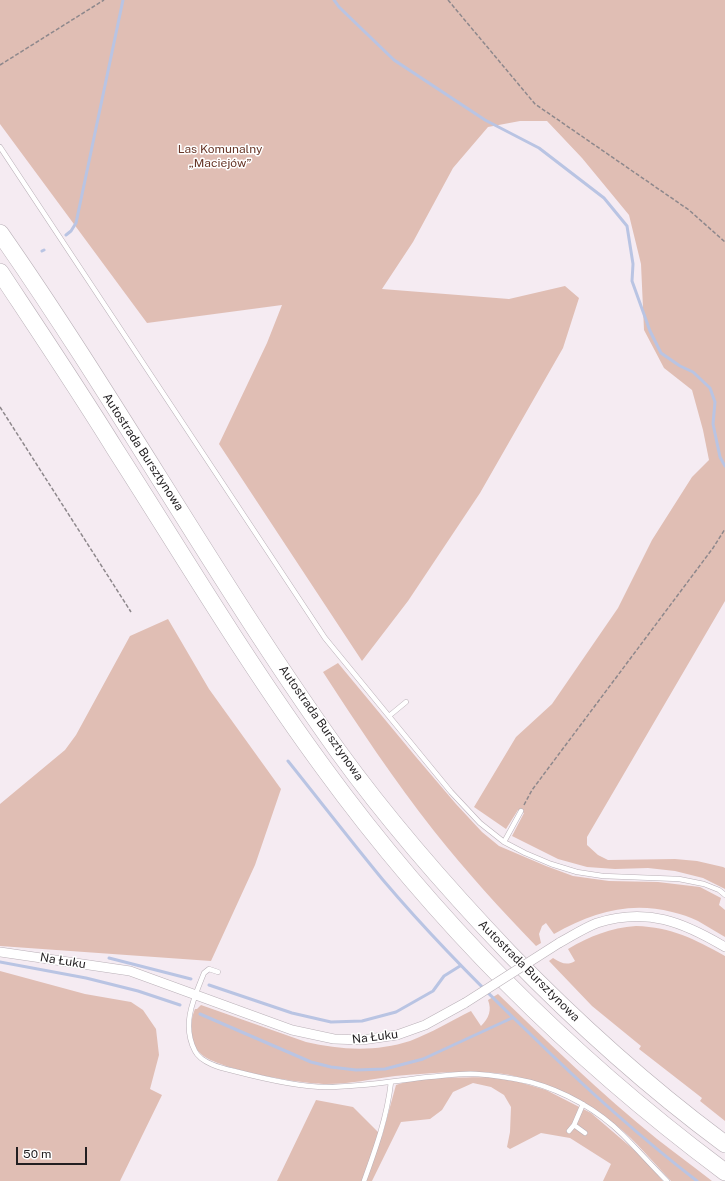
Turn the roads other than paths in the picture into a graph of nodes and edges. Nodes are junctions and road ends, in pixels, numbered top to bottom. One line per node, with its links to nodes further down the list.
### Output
1 (0, 147): 5 (lane)
2 (0, 233): 18 (highway, Autostrada Bursztynowa)
3 (0, 272): 19 (highway, Autostrada Bursztynowa)
4 (406, 702): 5 (lane)
5 (389, 716): 7 (lane)
6 (521, 811): 7 (lane)
7 (504, 842): 8 (lane)
8 (725, 895)
9 (725, 947): 12 (street, Na Łuku, bridge)
10 (0, 952): 12 (street, Na Łuku)
11 (218, 972): 12 (lane)
12 (196, 994): 13 (lane)
13 (391, 1082): 14 (lane); 20 (lane)
14 (583, 1104): 15 (lane); 21 (lane)
15 (574, 1125): 16 (lane); 17 (lane)
16 (569, 1131)
17 (585, 1133)
18 (725, 1144)
19 (725, 1172)
20 (364, 1181)
21 (667, 1181)

